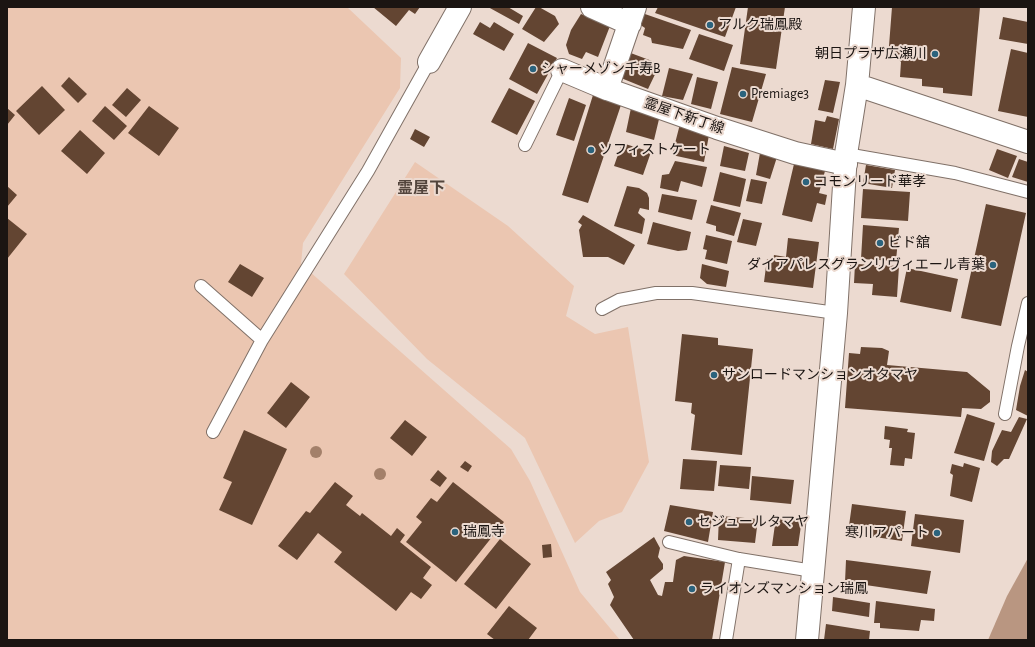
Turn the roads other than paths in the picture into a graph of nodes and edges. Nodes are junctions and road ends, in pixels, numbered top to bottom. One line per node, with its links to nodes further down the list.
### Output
1 (460, 7): 5 (street)
2 (592, 7): 4 (street)
3 (864, 7): 7 (street)
4 (632, 16): 8 (street)
5 (429, 62): 17 (lane)
6 (562, 70): 8 (street, 霊屋下新丁線); 10 (lane)
7 (857, 85): 9 (street); 11 (street)
8 (607, 89): 11 (street, 霊屋下新丁線)
9 (1028, 142)
10 (525, 145)
11 (846, 159): 12 (lane); 16 (street)
12 (1028, 192)
13 (201, 286): 17 (lane)
14 (1028, 303): 18 (lane)
15 (602, 309): 16 (lane)
16 (836, 313): 22 (street)
17 (262, 340): 19 (lane)
18 (1005, 414)
19 (213, 432)
20 (669, 542): 21 (lane)
21 (739, 559): 22 (lane); 23 (lane)
22 (813, 571): 24 (street)
23 (726, 640)
24 (807, 640)

